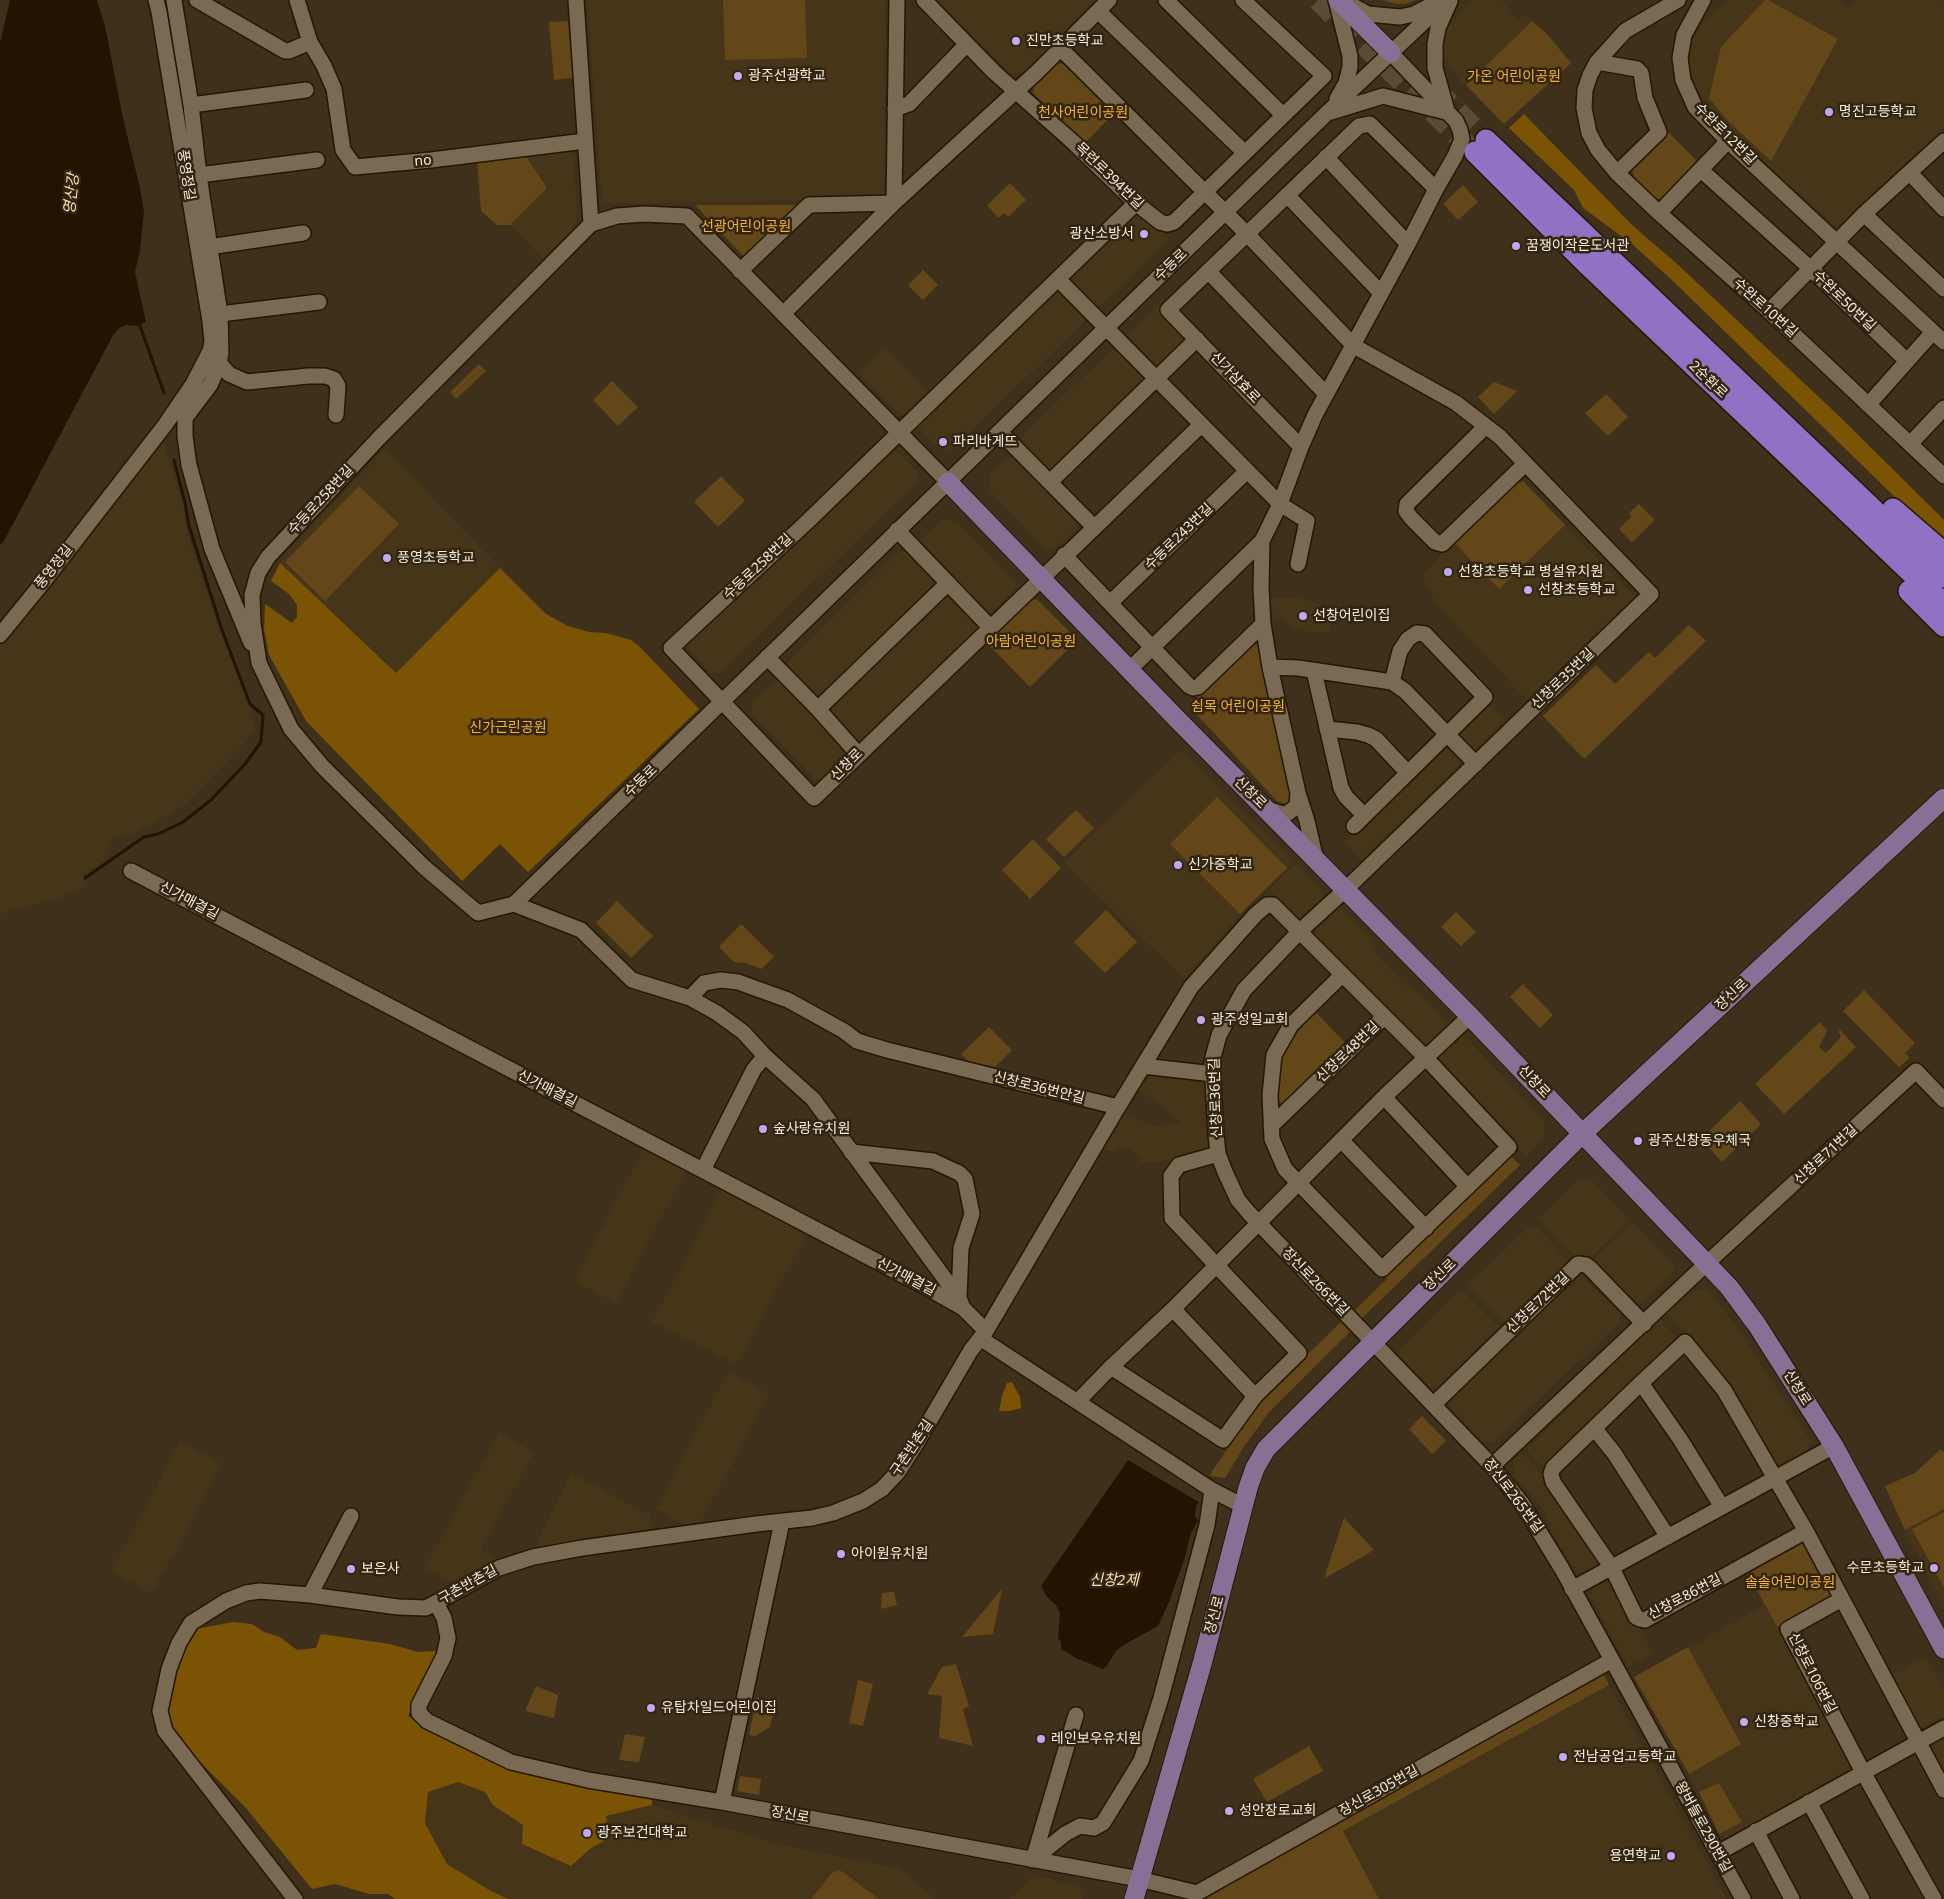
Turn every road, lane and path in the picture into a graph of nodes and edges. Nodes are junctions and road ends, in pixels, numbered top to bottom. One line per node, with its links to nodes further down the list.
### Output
1 (156, 0): 70 (street, 풍영정길)
2 (174, 0): 24 (street, 풍영정길)
3 (197, 0): 17 (street)
4 (297, 0): 17 (street)
5 (576, 0): 29 (street)
6 (897, 0): 25 (street)
7 (924, 0): 18 (street, 목련로394번길)
8 (1166, 0): 28 (street)
9 (1243, 0): 28 (street, 목련로394번길)
10 (1339, 0): 11 (street); 20 (main road); 27 (street)
11 (1440, 0)
12 (1447, 0): 20 (street, 수등로)
13 (1451, 0): 26 (street)
14 (1678, 0): 21 (street, 수완로10번길)
15 (1703, 0): 30 (street, 수완로12번길)
16 (1104, 5): 19 (street); 32 (street)
17 (310, 42): 29 (street, no)
18 (967, 44): 23 (street, 목련로394번길); 25 (street)
19 (1060, 48): 23 (street); 40 (street)
20 (1391, 53): 26 (street); 27 (street, 수등로)
21 (1597, 62): 36 (street, 수완로10번길); 36 (street)
22 (306, 90): 24 (street)
23 (1016, 90): 42 (street); 43 (street, 목련로394번길)
24 (191, 105): 38 (street, 풍영정길)
25 (895, 109): 42 (street)
26 (1448, 112): 27 (street); 39 (street)
27 (1326, 114): 45 (street, 수등로)
28 (1283, 115): 32 (street, 목련로394번길)
29 (585, 141): 48 (street)
30 (1728, 141): 35 (street); 51 (street, 수완로12번길)
31 (1944, 142): 37 (street, 수완로50번길)
32 (1244, 152): 40 (street, 목련로394번길)
33 (1326, 157): 39 (street); 41 (street); 52 (street)
34 (317, 160): 38 (street, 풍영정길)
35 (1701, 170): 46 (street); 56 (street)
36 (1617, 173): 46 (street, 수완로10번길)
37 (1910, 173): 44 (street); 47 (street, 수완로50번길)
38 (199, 175): 53 (street, 풍영정길)
39 (1436, 189): 52 (street)
40 (1204, 191): 43 (street, 목련로394번길); 45 (street)
41 (1287, 195): 50 (street); 61 (street)
42 (894, 203): 57 (street); 65 (street)
43 (1136, 203): 59 (street, 수등로258번길)
44 (1944, 209)
45 (1225, 212): 50 (street); 66 (street, 수등로)
46 (1659, 213): 63 (street, 수완로10번길)
47 (1864, 214): 51 (street, 수완로50번길); 60 (street)
48 (591, 224): 57 (street, 수등로258번길); 98 (street, 수등로258번길)
49 (303, 233): 53 (street)
50 (1247, 234): 58 (street); 69 (street)
51 (1837, 241): 56 (street, 수완로50번길); 67 (street)
52 (1408, 244): 61 (street)
53 (209, 247): 64 (street, 풍영정길)
54 (1617, 264): 55 (highway, 2순환로); 93 (highway); 96 (highway, 2순환로)
55 (1588, 265): 102 (highway, 2순환로); 104 (highway)
56 (1810, 268): 63 (street); 71 (street, 수완로50번길)
57 (740, 270): 65 (street, 수등로258번길)
58 (1208, 271): 68 (street, 신가삼효로); 74 (street)
59 (1058, 279): 66 (street); 81 (street, 수등로258번길)
60 (1944, 288)
61 (1380, 293): 69 (street)
62 (319, 302): 64 (street)
63 (1769, 311): 75 (street, 수완로10번길)
64 (220, 314): 72 (street, 풍영정길)
65 (783, 314): 81 (street, 수등로258번길)
66 (1107, 328): 73 (street); 80 (street, 수등로)
67 (1938, 337): 71 (street)
68 (1197, 339): 73 (street); 83 (street, 신가삼효로)
69 (1354, 346): 74 (street); 79 (street, 신창로35번길)
70 (210, 351): 72 (street); 106 (street, 풍영정길)
71 (1906, 360): 75 (street)
72 (219, 364): 77 (street); 100 (street, 풍영정길)
73 (1156, 379): 78 (street); 88 (street)
74 (1326, 394): 83 (street)
75 (1868, 404): 82 (street, 수완로10번길)
76 (1944, 408): 82 (street)
77 (336, 415)
78 (1201, 425): 85 (street); 90 (street)
79 (1486, 426): 84 (street, 신창로35번길); 84 (street)
80 (1000, 432): 87 (street, 수등로); 88 (street)
81 (899, 433): 87 (street, 수등로258번길); 114 (street, 수등로258번길)
82 (1910, 444): 86 (street, 수완로10번길)
83 (1301, 447): 89 (street)
84 (1525, 464): 119 (street, 신창로35번길)
85 (1247, 471): 89 (street); 101 (street, 수등로243번길)
86 (1944, 476)
87 (948, 482): 91 (street, 수등로); 97 (main road, 신창로)
88 (1050, 482): 90 (street)
89 (1280, 504): 92 (street); 95 (street)
90 (1094, 527): 94 (street)
91 (897, 530): 99 (street); 108 (street, 수등로)
92 (1262, 541): 103 (street); 107 (street)
93 (1944, 553)
94 (1064, 555): 97 (street); 101 (street)
95 (1298, 564)
96 (1944, 577)
97 (1040, 578): 105 (street, 신창로); 111 (main road, 신창로)
98 (256, 580): 100 (street); 109 (street, 수등로258번길)
99 (947, 584): 105 (street); 115 (street)
100 (228, 589): 109 (street, 풍영정길)
101 (1110, 603): 107 (street)
102 (1944, 604)
103 (1263, 624): 107 (street); 110 (street)
104 (1944, 626)
105 (990, 627): 118 (street, 신창로)
106 (0, 635)
107 (1152, 647): 111 (street)
108 (767, 657): 114 (street, 수등로); 115 (street)
109 (259, 663): 127 (street, 수등로258번길)
110 (1270, 667): 112 (street); 121 (street)
111 (1130, 669): 123 (main road, 신창로)
112 (1314, 671): 113 (street); 116 (street)
113 (1392, 682): 117 (street); 117 (street)
114 (722, 703): 118 (street, 신창로); 127 (street, 수등로)
115 (818, 709): 118 (street)
116 (1326, 729): 120 (street); 120 (street)
117 (1447, 734): 119 (street); 120 (street)
118 (858, 754)
119 (1476, 764): 126 (street, 신창로35번길)
120 (1407, 772)
121 (1298, 793): 123 (street); 124 (street)
122 (1944, 798): 141 (main road, 장신로)
123 (1265, 808): 124 (main road, 신창로)
124 (1316, 860): 126 (main road, 신창로)
125 (131, 871): 145 (street, 신가매결길)
126 (1345, 890): 128 (street, 신창로36번길); 131 (main road, 신창로)
127 (514, 904): 130 (street, 신가매결길)
128 (1300, 931): 129 (street); 135 (street); 136 (street, 신창로36번길)
129 (1342, 974): 132 (street); 140 (street, 신창로48번길)
130 (690, 998): 133 (street, 신가매결길); 139 (street, 신창로36번안길)
131 (1470, 1016): 134 (street); 141 (main road, 신창로)
132 (1384, 1017): 134 (street, 신창로48번길); 140 (street, 신창로48번길)
133 (765, 1056): 143 (street, 신가매결길); 145 (street)
134 (1425, 1057): 137 (street); 147 (street, 신창로48번길)
135 (1143, 1066): 136 (street); 139 (street)
136 (1213, 1074): 144 (street, 신창로36번길)
137 (1384, 1097): 142 (street); 147 (street)
138 (1944, 1100): 151 (street, 신창로71번길)
139 (1118, 1108): 155 (street)
140 (1271, 1126): 146 (street, 신창로48번길)
141 (1583, 1132): 151 (main road, 신창로); 156 (main road, 장신로)
142 (1341, 1140): 146 (street); 149 (street)
143 (851, 1152): 152 (street, 신가매결길); 152 (street)
144 (1218, 1154): 148 (street, 신창로36번길); 150 (street)
145 (703, 1170): 152 (street, 신가매결길)
146 (1298, 1182): 148 (street); 149 (street, 신창로48번길)
147 (1468, 1187): 149 (street, 신창로48번길)
148 (1258, 1224): 150 (street); 156 (street, 장신로266번길)
149 (1426, 1228)
150 (1217, 1264): 153 (street); 159 (street)
151 (1706, 1264): 154 (street); 163 (main road, 신창로)
152 (961, 1303): 155 (street, 신가매결길)
153 (1172, 1310): 157 (street); 159 (street)
154 (1644, 1324): 161 (street, 신창로72번길); 164 (street)
155 (983, 1334): 160 (street, 신가매결길); 170 (street, 구촌반촌길)
156 (1372, 1341): 161 (street, 장신로265번길); 167 (main road, 장신로)
157 (1112, 1367): 159 (street); 160 (street)
158 (1640, 1382): 162 (street, 신창로86번길); 165 (street, 신창로86번길); 168 (street)
159 (1255, 1396)
160 (1078, 1401): 166 (street, 신가매결길)
161 (1433, 1405): 164 (street, 장신로265번길)
162 (1594, 1428): 172 (street); 173 (street, 신창로86번길)
163 (1834, 1446): 165 (street); 178 (main road, 신창로)
164 (1492, 1466): 174 (street, 장신로265번길)
165 (1775, 1478): 168 (street); 171 (street, 신창로86번길)
166 (1212, 1490): 167 (street, 신가매결길); 190 (street)
167 (1243, 1506): 191 (main road, 장신로)
168 (1722, 1507): 172 (street)
169 (351, 1516): 175 (street)
170 (782, 1522): 177 (street, 구촌반촌길); 186 (street)
171 (1806, 1531): 173 (street, 신창로86번길); 176 (street)
172 (1668, 1537): 173 (street)
173 (1612, 1568): 174 (street)
174 (1572, 1589): 179 (street, 장신로265번길)
175 (310, 1595): 177 (street, 구촌반촌길); 193 (street, 구촌반촌길)
176 (1842, 1599): 183 (street); 184 (street, 신창로106번길)
177 (436, 1604): 186 (street, 장신로)
178 (1944, 1649)
179 (1612, 1660): 180 (street, 장신로265번길); 192 (street, 장신로305번길)
180 (1620, 1676): 189 (street, 왕버들로290번길)
181 (1076, 1715): 190 (street)
182 (1944, 1728): 183 (street)
183 (1918, 1742): 184 (street); 185 (street)
184 (1863, 1772): 187 (street); 198 (street, 신창로106번길)
185 (1944, 1790)
186 (722, 1802): 190 (street, 장신로)
187 (1809, 1802): 188 (street); 197 (street)
188 (1756, 1832): 189 (street); 196 (street)
189 (1718, 1852): 195 (street, 왕버들로290번길)
190 (1033, 1860): 191 (street, 장신로)
191 (1139, 1879): 192 (street, 장신로305번길); 194 (main road, 장신로)
192 (1198, 1896)
193 (295, 1899)
194 (1134, 1899)
195 (1743, 1899)
196 (1792, 1899)
197 (1862, 1899)
198 (1934, 1899)

